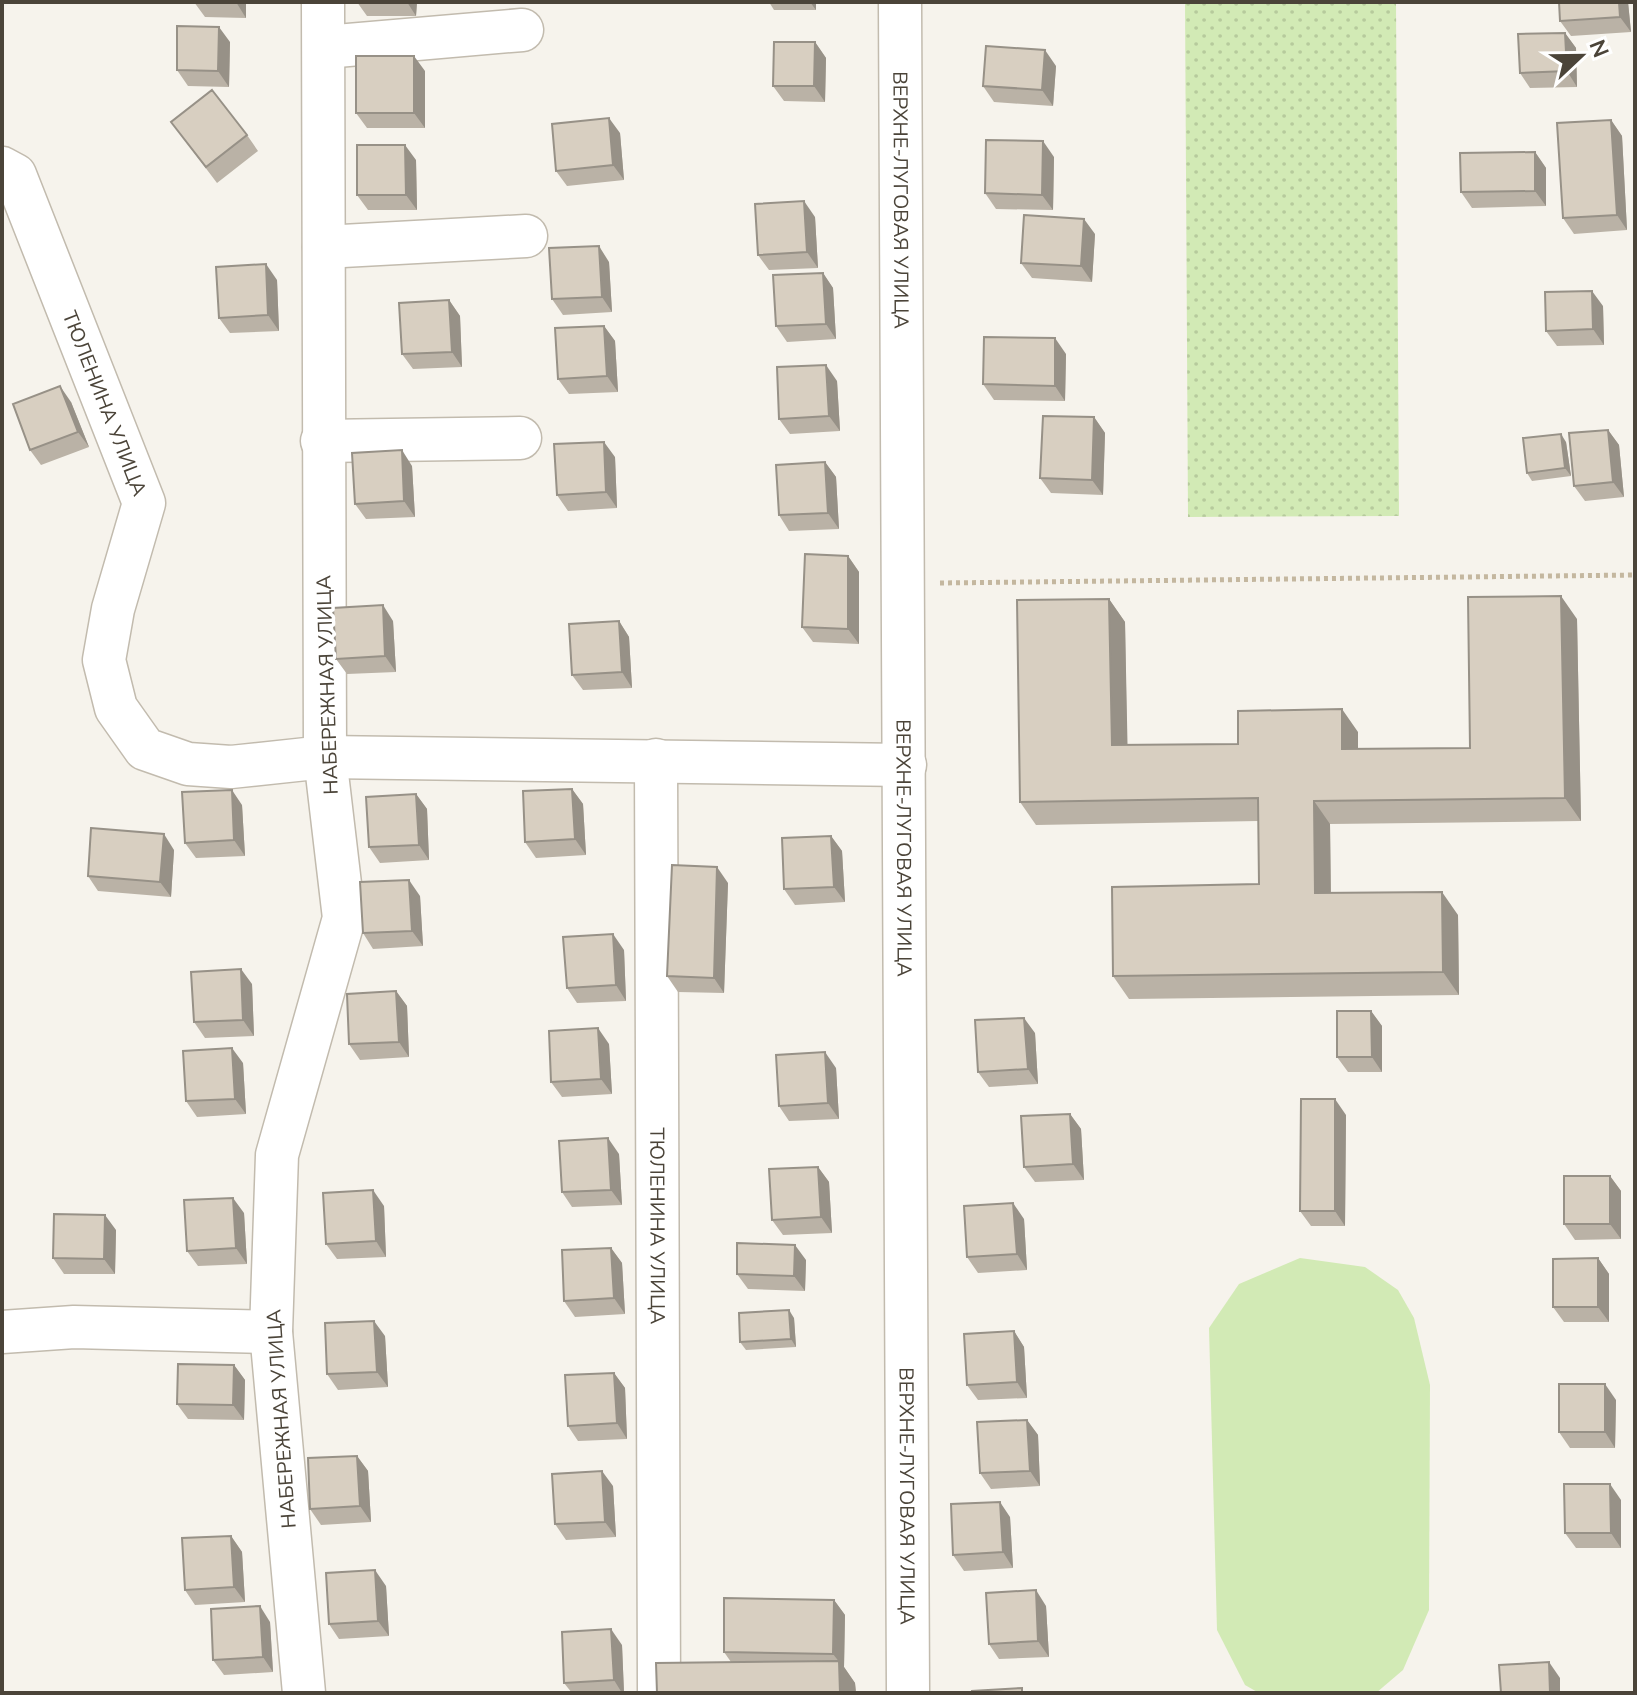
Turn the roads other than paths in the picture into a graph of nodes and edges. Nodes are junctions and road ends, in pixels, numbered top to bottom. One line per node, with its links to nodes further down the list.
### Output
1 (323, 2): 4 (street, НАБЕРЕЖНАЯ УЛИЦА)
2 (900, 2): 12 (street, ВЕРХНЕ-ЛУГОВАЯ УЛИЦА)
3 (522, 30): 4 (street)
4 (325, 47): 7 (street, НАБЕРЕЖНАЯ УЛИЦА)
5 (2, 168): 10 (street, ТЮЛЕНИНА УЛИЦА)
6 (526, 236): 7 (street)
7 (324, 247): 9 (street, НАБЕРЕЖНАЯ УЛИЦА)
8 (520, 438): 9 (street)
9 (322, 441): 10 (street, НАБЕРЕЖНАЯ УЛИЦА)
10 (325, 757): 11 (street, ТЮЛЕНИНА УЛИЦА); 14 (street, НАБЕРЕЖНАЯ УЛИЦА)
11 (656, 760): 12 (street, ТЮЛЕНИНА УЛИЦА); 16 (street, ТЮЛЕНИНА УЛИЦА)
12 (905, 765): 17 (street, ВЕРХНЕ-ЛУГОВАЯ УЛИЦА)
13 (2, 1332): 14 (street)
14 (271, 1332): 15 (street, НАБЕРЕЖНАЯ УЛИЦА)
15 (304, 1693)
16 (659, 1693)
17 (908, 1693)

